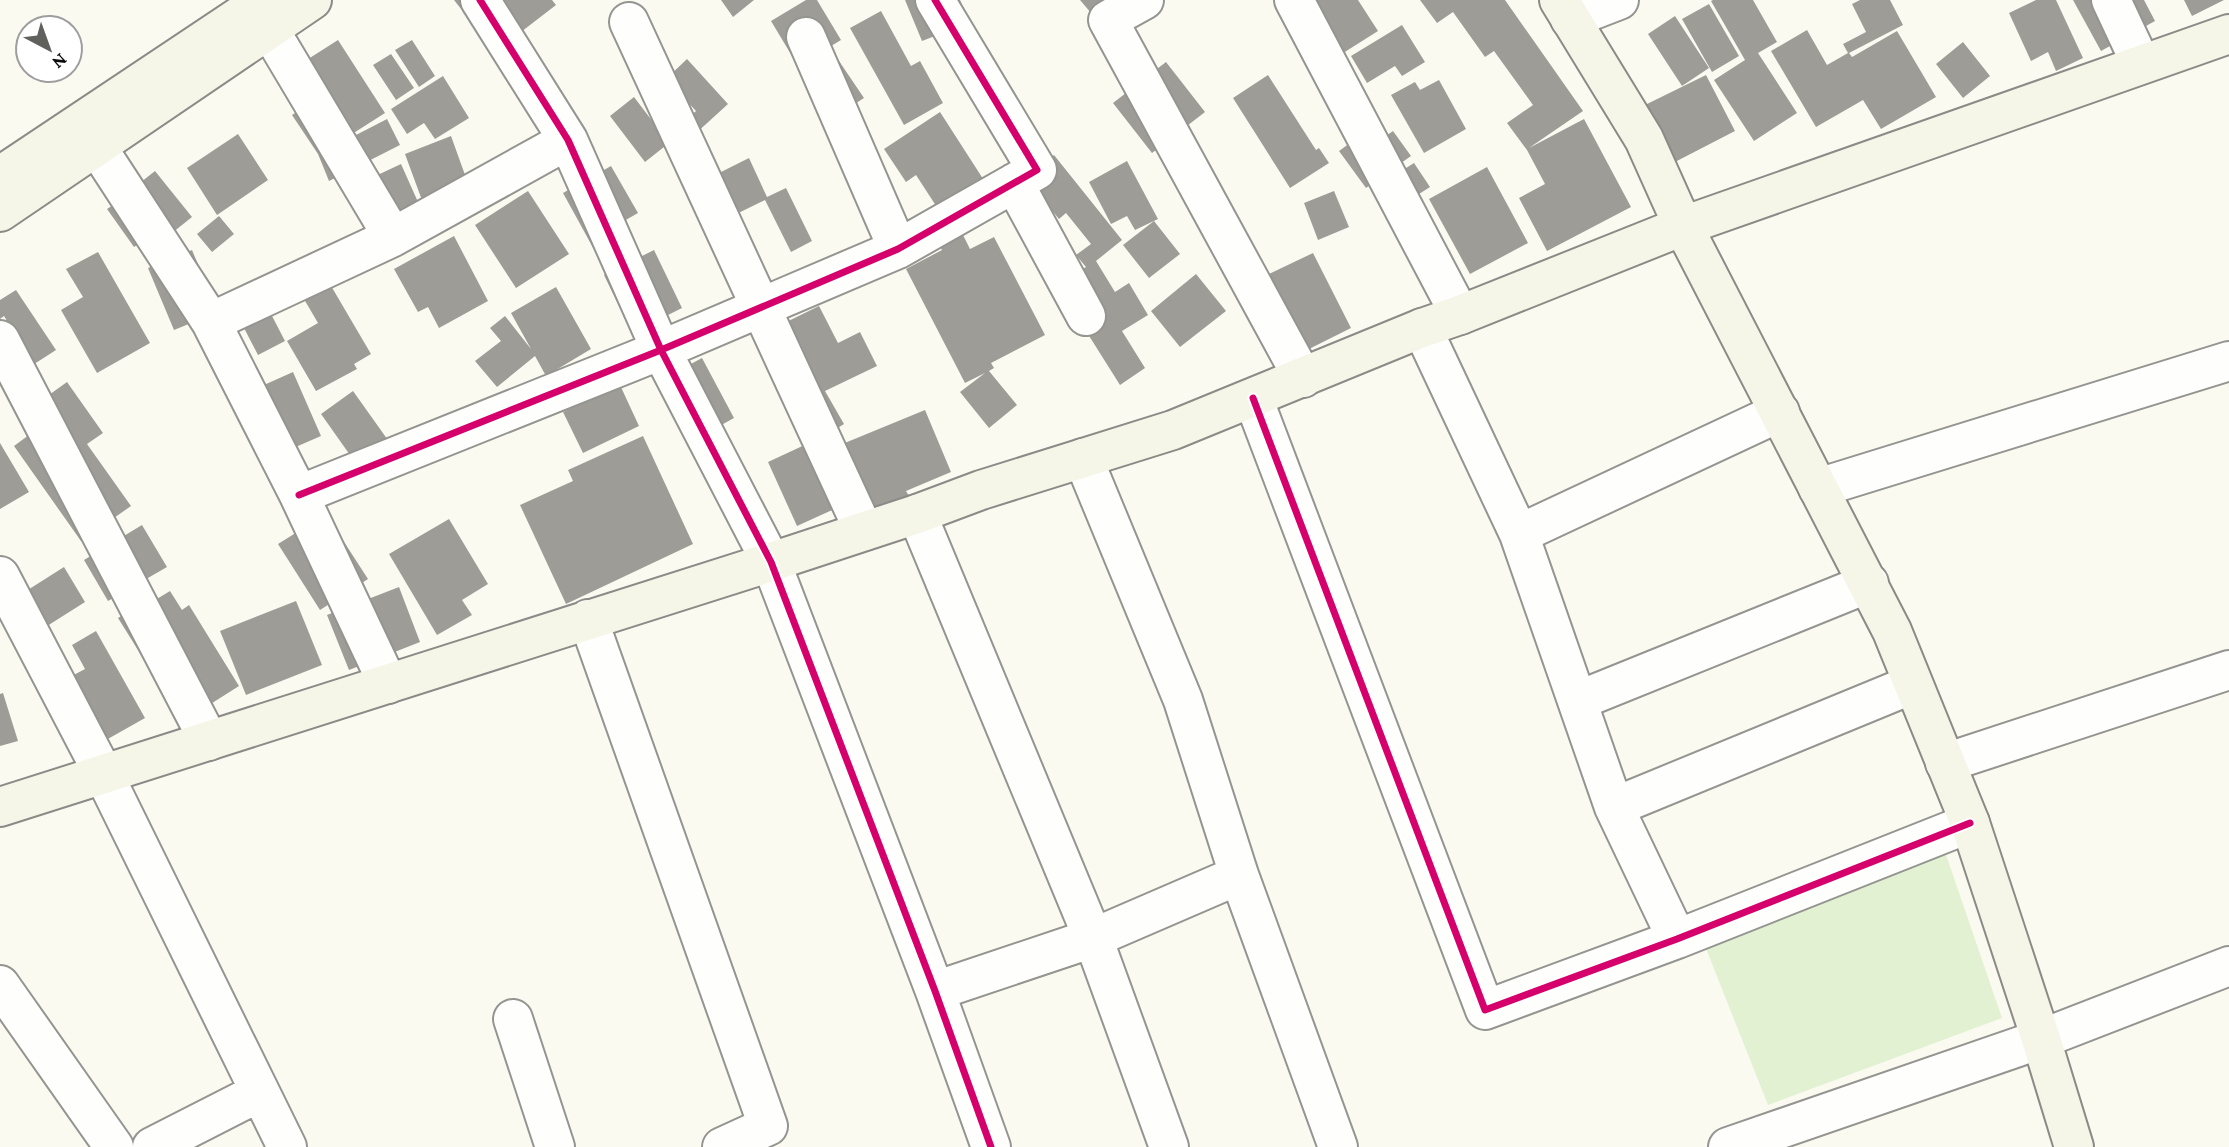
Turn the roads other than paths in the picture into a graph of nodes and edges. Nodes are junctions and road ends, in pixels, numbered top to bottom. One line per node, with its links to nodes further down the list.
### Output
1 (312, 0): 9 (main road)
2 (480, 0): 14 (street)
3 (935, 0): 17 (street)
4 (1144, 0): 30 (street)
5 (1294, 0): 24 (street)
6 (1619, 0): 8 (street)
7 (2111, 0): 13 (street)
8 (1565, 9): 19 (main road)
9 (267, 15): 15 (main road); 16 (main road); 20 (street)
10 (629, 22): 22 (street)
11 (2229, 33): 13 (main road)
12 (806, 37): 21 (street)
13 (2141, 65): 19 (main road)
14 (569, 140): 20 (street); 28 (street)
15 (97, 146): 18 (main road); 25 (street)
16 (0, 176)
17 (1014, 183): 21 (street); 23 (street)
18 (0, 212)
19 (1683, 226): 24 (main road); 32 (main road)
20 (393, 237): 25 (street)
21 (898, 249): 22 (street)
22 (761, 307): 28 (street); 37 (street)
23 (1086, 316)
24 (1460, 316): 26 (main road)
25 (211, 322): 35 (street)
26 (1422, 328): 30 (main road); 38 (street)
27 (0, 340): 47 (street)
28 (661, 350): 35 (street); 39 (street)
29 (2229, 361): 34 (street)
30 (1303, 378): 31 (main road)
31 (1253, 398): 33 (main road); 55 (street)
32 (1780, 412): 34 (main road); 38 (street)
33 (1083, 458): 36 (main road); 53 (street)
34 (1818, 488): 41 (main road)
35 (299, 495): 44 (street)
36 (916, 514): 37 (main road); 54 (street)
37 (864, 531): 39 (main road)
38 (1519, 534): 46 (street)
39 (771, 562): 42 (main road); 58 (street)
40 (0, 576): 49 (street)
41 (1869, 583): 45 (main road); 46 (street)
42 (588, 619): 44 (main road); 66 (street)
43 (2229, 670): 48 (street)
44 (388, 684): 47 (main road)
45 (1913, 684): 48 (main road); 51 (street)
46 (1577, 701): 51 (street)
47 (209, 741): 49 (main road)
48 (1945, 763): 52 (main road)
49 (104, 775): 50 (main road); 61 (street)
50 (0, 807)
51 (1614, 807): 55 (street)
52 (1970, 823): 55 (street); 60 (main road)
53 (1239, 874): 54 (street); 69 (street)
54 (1093, 938): 58 (street); 68 (street)
55 (1677, 939)
56 (2229, 966): 60 (street)
57 (0, 985): 62 (street)
58 (935, 991): 67 (street)
59 (513, 1019): 65 (street)
60 (2041, 1039): 70 (street); 71 (main road)
61 (260, 1092): 63 (street); 64 (street)
62 (114, 1147)
63 (152, 1147)
64 (288, 1147)
65 (555, 1147)
66 (722, 1147)
67 (991, 1147)
68 (1169, 1147)
69 (1338, 1147)
70 (1728, 1147)
71 (2074, 1147)

